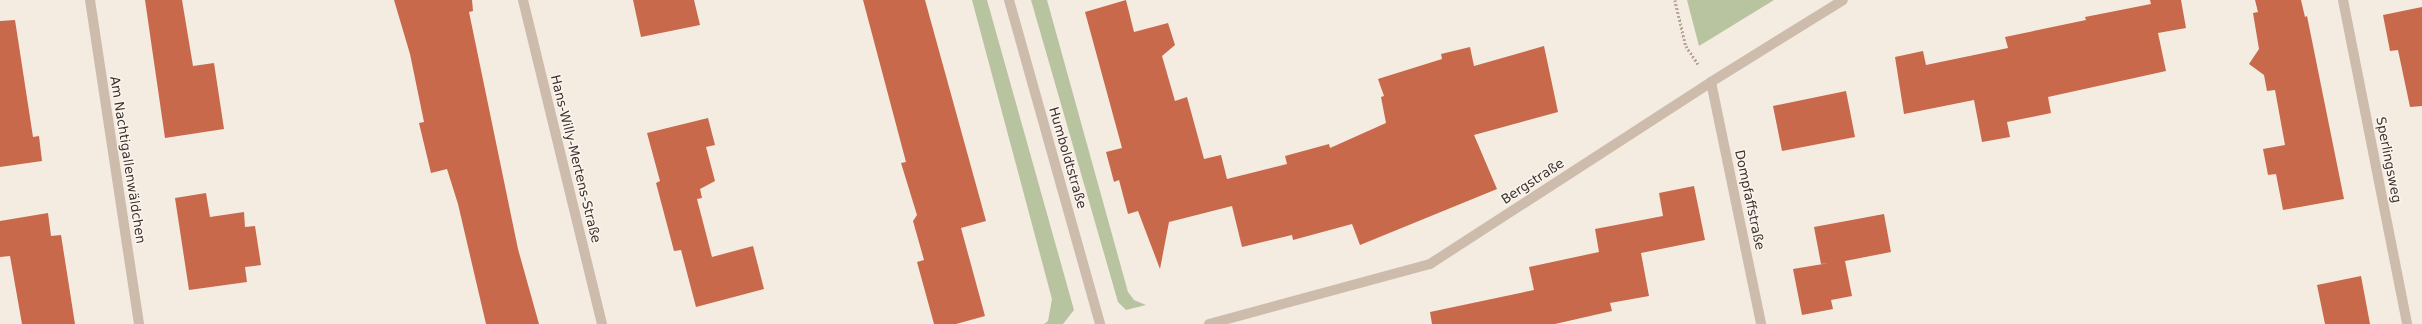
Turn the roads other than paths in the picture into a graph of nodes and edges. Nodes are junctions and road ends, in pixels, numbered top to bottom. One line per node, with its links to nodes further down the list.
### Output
1 (90, 0): 7 (street, Am Nachtigallenwäldchen)
2 (523, 0): 8 (street, Hans-Willy-Mertens-Straße)
3 (1009, 0): 9 (street, Humboldtstraße)
4 (1843, 0): 6 (street, Bergstraße)
5 (2343, 0): 12 (street, Sperlingsweg)
6 (1711, 82): 10 (street, Bergstraße); 11 (street, Dompfaffstraße)
7 (139, 324)
8 (602, 324)
9 (1100, 324)
10 (1209, 324)
11 (1761, 324)
12 (2407, 324)

